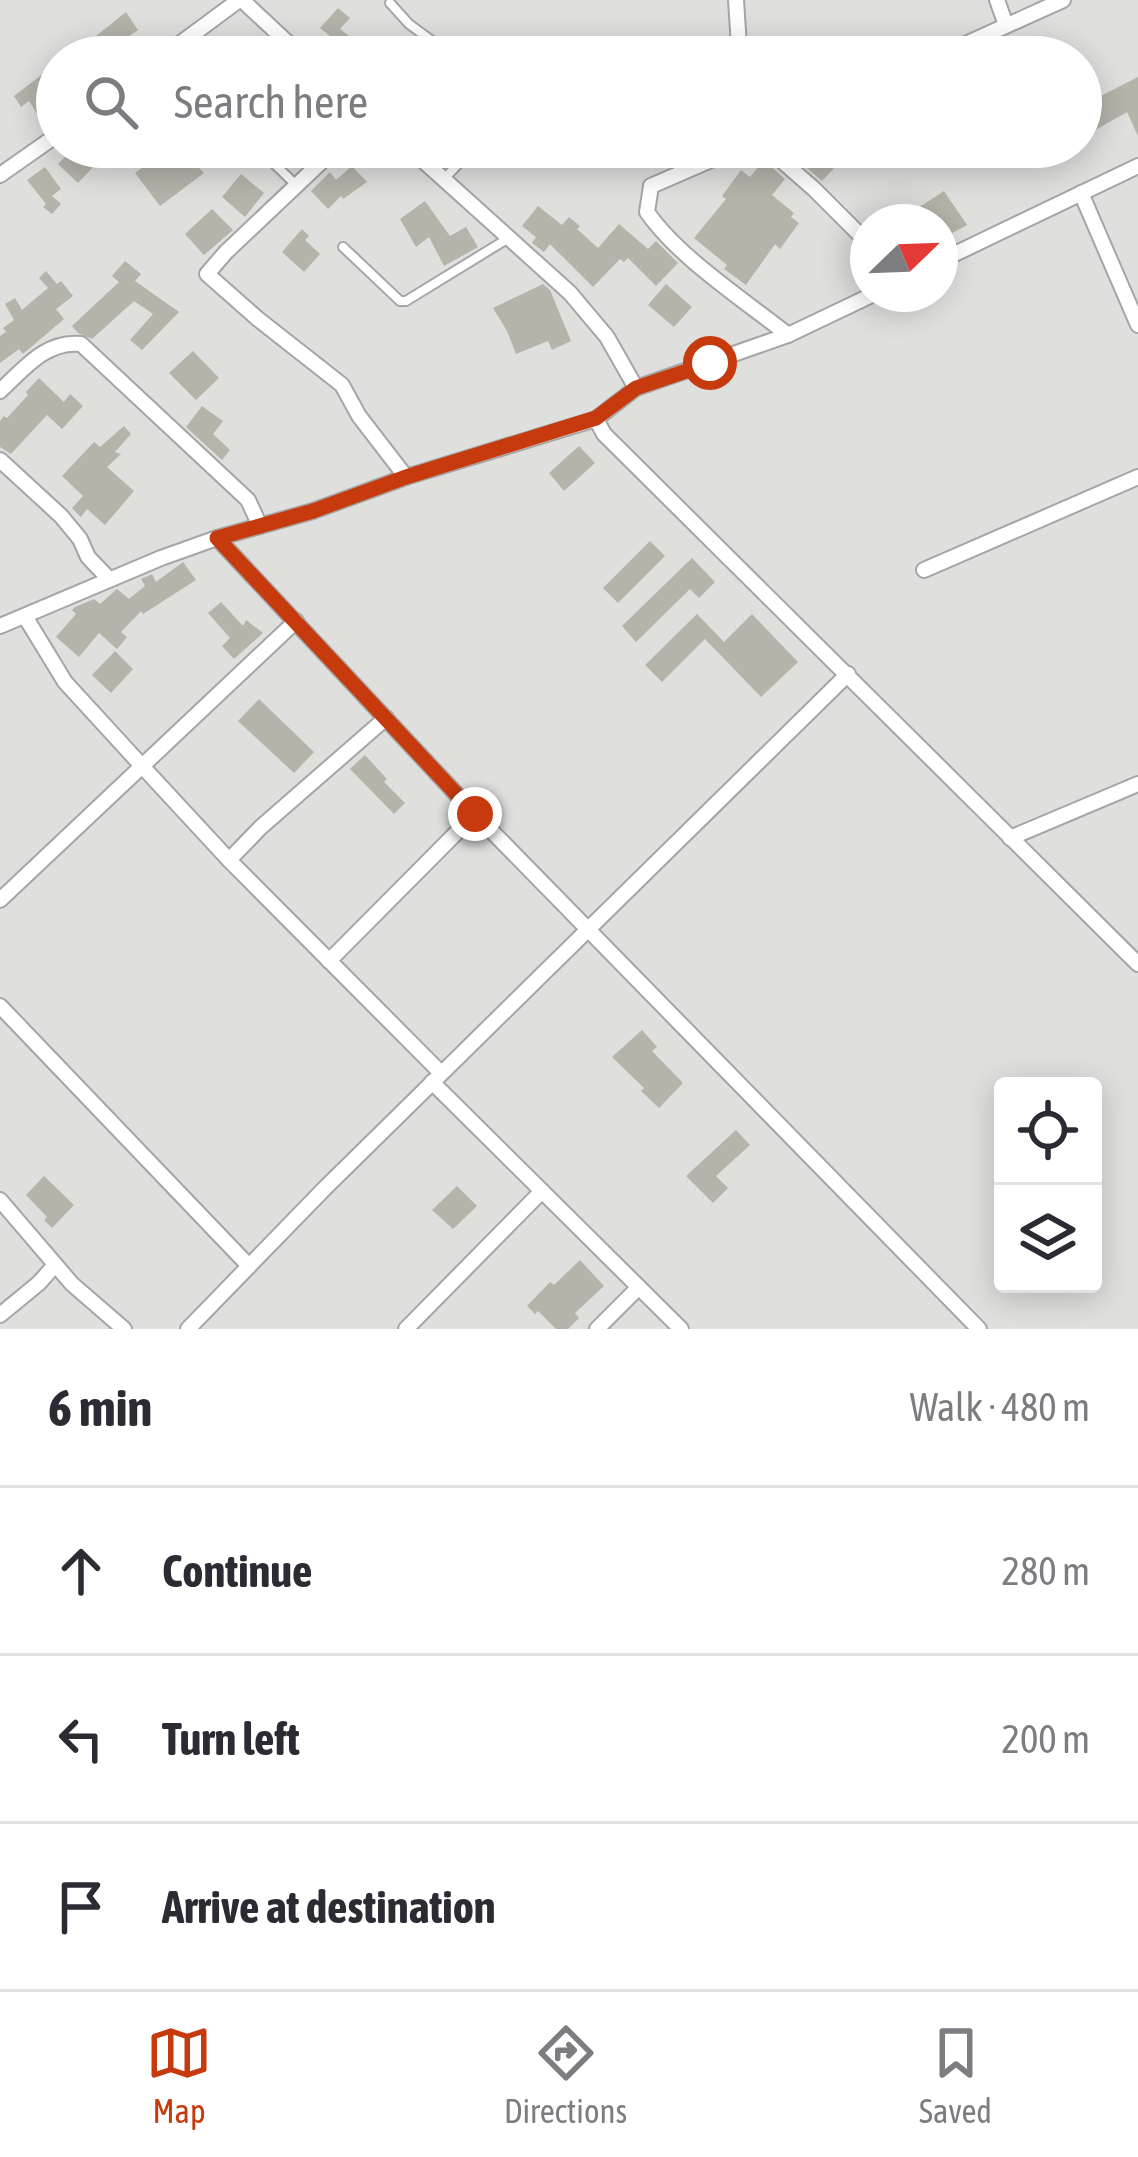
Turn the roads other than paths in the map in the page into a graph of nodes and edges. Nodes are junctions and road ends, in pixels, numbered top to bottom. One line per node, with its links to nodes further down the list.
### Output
1 (241, 0): 7 (street); 8 (street)
2 (736, 0): 10 (street)
3 (997, 0): 6 (street)
4 (1063, 0): 6 (street)
5 (390, 3): 9 (lane)
6 (1006, 25): 11 (street)
7 (191, 36)
8 (280, 36)
9 (425, 36)
10 (738, 36)
11 (982, 36)
12 (36, 149): 20 (street)
13 (1138, 166): 23 (street)
14 (279, 168): 22 (lane)
15 (314, 168): 22 (street)
16 (433, 168): 21 (street)
17 (454, 168): 21 (lane)
18 (693, 168): 30 (street)
19 (790, 168): 24 (street)
20 (0, 175)
21 (445, 178): 25 (street)
22 (296, 185): 35 (street)
23 (1082, 194): 27 (street); 29 (street)
24 (850, 226)
25 (508, 238): 26 (lane); 31 (street)
26 (344, 247)
27 (958, 253)
28 (850, 305): 30 (street)
29 (1138, 325)
30 (788, 335): 31 (street)
31 (636, 388): 33 (street)
32 (0, 391): 37 (street)
33 (596, 418): 35 (street); 44 (street)
34 (0, 460): 40 (street)
35 (406, 477): 37 (street)
36 (1138, 477): 39 (street)
37 (260, 526): 38 (street)
38 (217, 538): 40 (street); 42 (street)
39 (924, 570)
40 (110, 579): 41 (street)
41 (26, 618): 43 (street); 46 (street)
42 (296, 621): 45 (street); 46 (street)
43 (0, 626)
44 (848, 674): 49 (street); 52 (street)
45 (386, 718): 48 (street); 50 (street)
46 (142, 766): 50 (street); 51 (street)
47 (1138, 784): 49 (street)
48 (475, 814): 52 (street); 53 (street)
49 (1010, 838): 54 (street)
50 (229, 860): 53 (street)
51 (0, 900)
52 (586, 930): 56 (street); 68 (street)
53 (329, 962): 56 (street)
54 (1138, 964)
55 (0, 1006): 60 (street)
56 (436, 1078): 57 (street); 60 (street)
57 (542, 1191): 61 (street); 65 (street)
58 (0, 1201): 59 (street)
59 (54, 1266): 62 (street); 63 (street)
60 (249, 1266): 64 (street)
61 (639, 1287): 66 (street); 67 (street)
62 (0, 1316)
63 (124, 1329)
64 (188, 1329)
65 (406, 1329)
66 (596, 1329)
67 (681, 1329)
68 (979, 1329)

